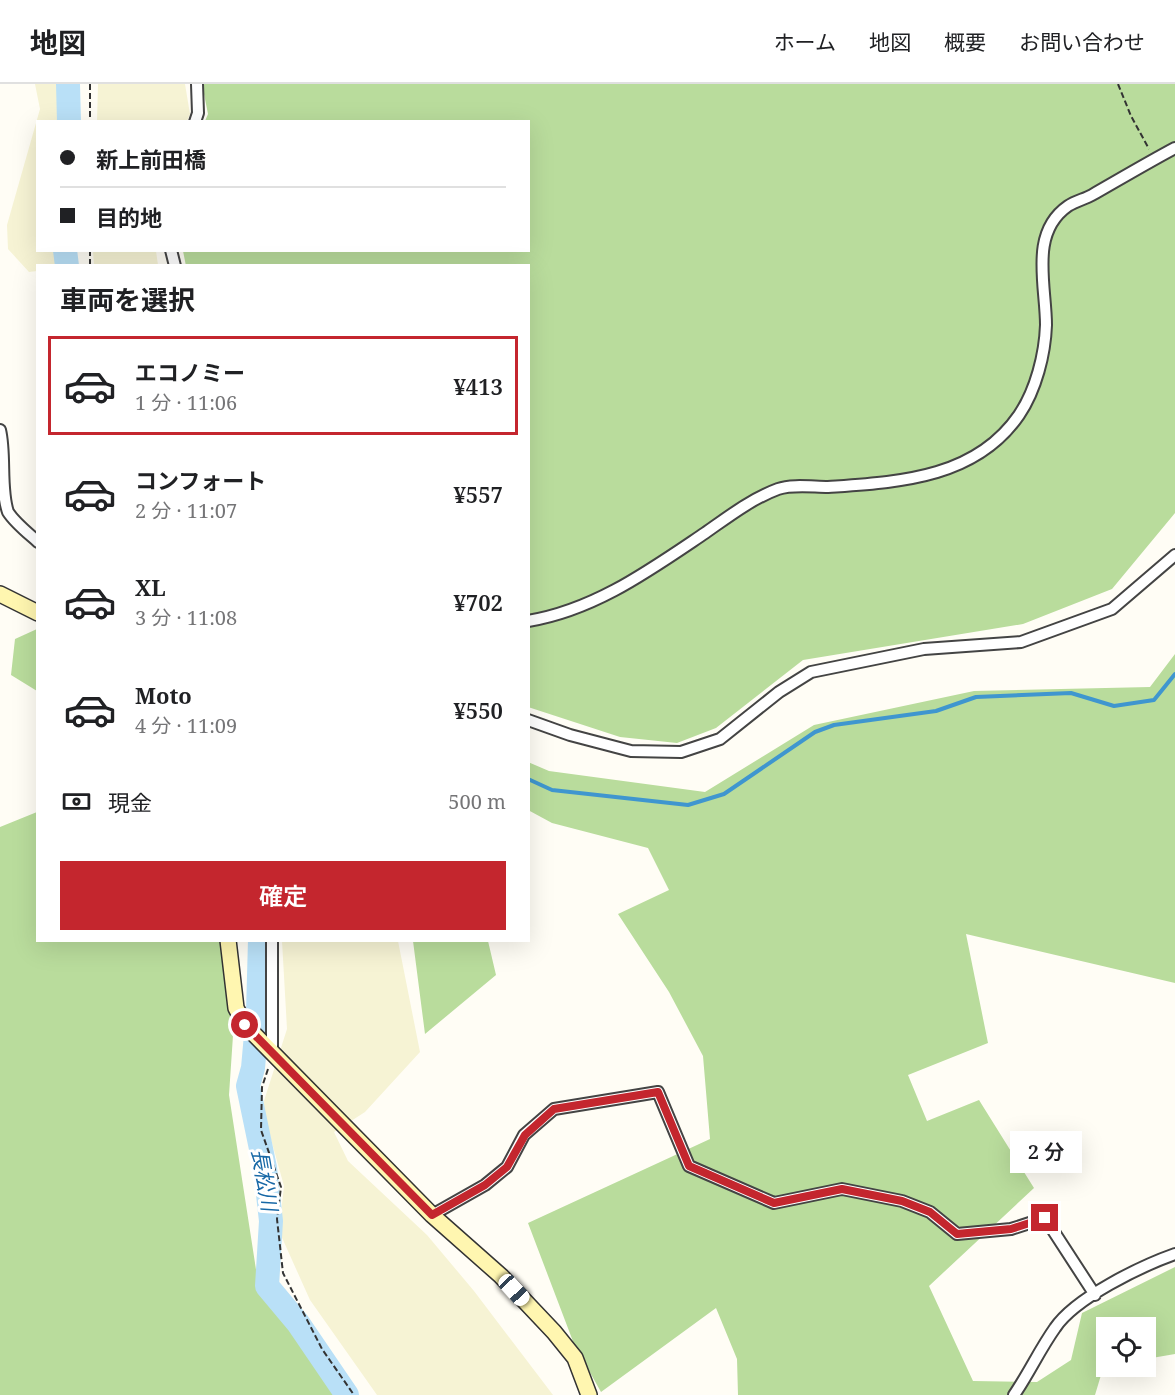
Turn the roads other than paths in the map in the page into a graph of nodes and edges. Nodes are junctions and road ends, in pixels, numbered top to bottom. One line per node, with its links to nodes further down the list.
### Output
1 (197, 84): 2 (street)
2 (196, 120)
3 (1175, 148): 9 (street)
4 (0, 430): 5 (street)
5 (36, 540)
6 (1175, 555): 10 (street)
7 (0, 594): 8 (street)
8 (36, 612)
9 (530, 621)
10 (530, 721)
11 (228, 942): 13 (street)
12 (272, 942): 13 (street)
13 (269, 1052): 14 (street)
14 (432, 1215): 16 (street); 17 (street)
15 (1175, 1254): 16 (street)
16 (1095, 1295): 18 (street)
17 (589, 1395)
18 (1014, 1395)

